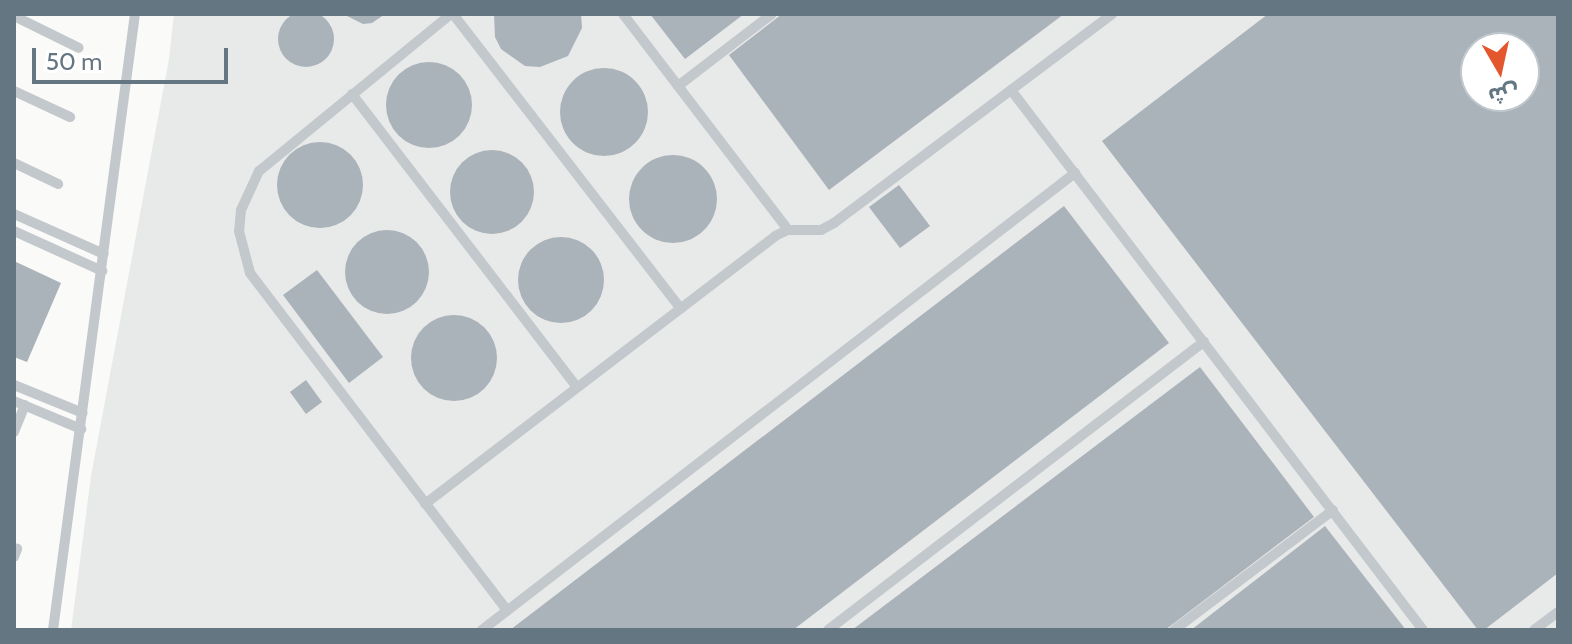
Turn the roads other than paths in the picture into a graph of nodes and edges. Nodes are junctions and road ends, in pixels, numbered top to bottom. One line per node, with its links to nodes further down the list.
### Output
1 (135, 14): 19 (lane)
2 (452, 14): 11 (lane); 21 (lane)
3 (623, 14): 8 (lane)
4 (772, 14): 8 (lane)
5 (1112, 14): 9 (lane)
6 (14, 16): 7 (lane)
7 (79, 48)
8 (678, 86): 17 (lane)
9 (1011, 90): 14 (lane); 17 (lane)
10 (14, 91): 12 (lane)
11 (352, 94): 24 (lane); 29 (lane)
12 (70, 117)
13 (14, 163): 15 (lane)
14 (1075, 173): 22 (lane); 31 (lane)
15 (58, 184)
16 (14, 214): 19 (lane)
17 (788, 230): 21 (lane)
18 (14, 231): 20 (lane)
19 (104, 254): 20 (lane)
20 (102, 271): 26 (lane)
21 (679, 306): 24 (lane)
22 (1204, 342): 30 (lane); 35 (lane)
23 (14, 385): 26 (lane)
24 (576, 386): 29 (lane)
25 (20, 403): 27 (lane); 28 (lane)
26 (83, 413): 27 (lane)
27 (81, 429): 33 (lane)
28 (14, 432)
29 (425, 504): 31 (lane)
30 (1333, 510): 36 (lane); 37 (lane)
31 (507, 610): 34 (lane)
32 (1558, 612): 38 (lane)
33 (53, 630)
34 (482, 630)
35 (828, 630)
36 (1174, 630)
37 (1423, 630)
38 (1534, 630)

